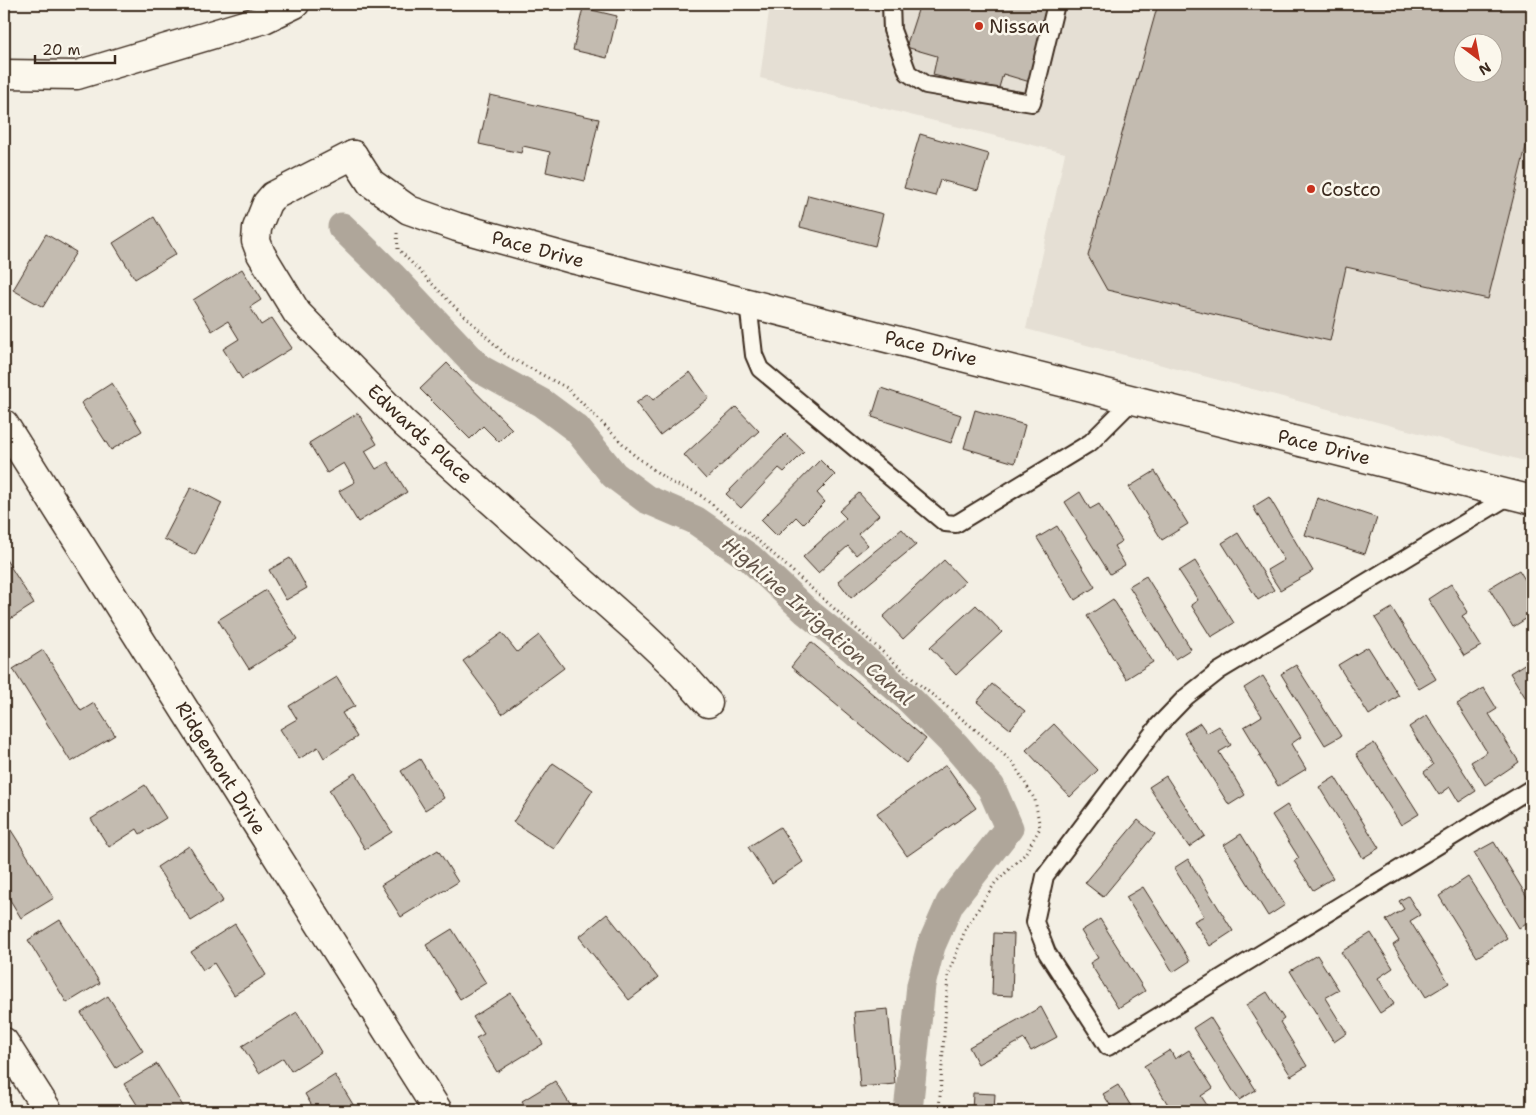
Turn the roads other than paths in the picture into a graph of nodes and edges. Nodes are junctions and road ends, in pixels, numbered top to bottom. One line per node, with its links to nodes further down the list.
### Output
1 (295, 4): 4 (street)
2 (891, 4): 3 (lane)
3 (1056, 4)
4 (4, 74)
5 (353, 155): 6 (street, Pace Drive); 10 (street, Edwards Place)
6 (748, 303): 7 (street, Pace Drive); 7 (lane)
7 (1134, 400): 9 (street, Pace Drive)
8 (4, 424): 14 (street, Ridgemont Drive)
9 (1522, 497): 11 (lane)
10 (708, 703)
11 (1532, 788)
12 (4, 1042): 13 (street)
13 (48, 1111)
14 (438, 1111)

